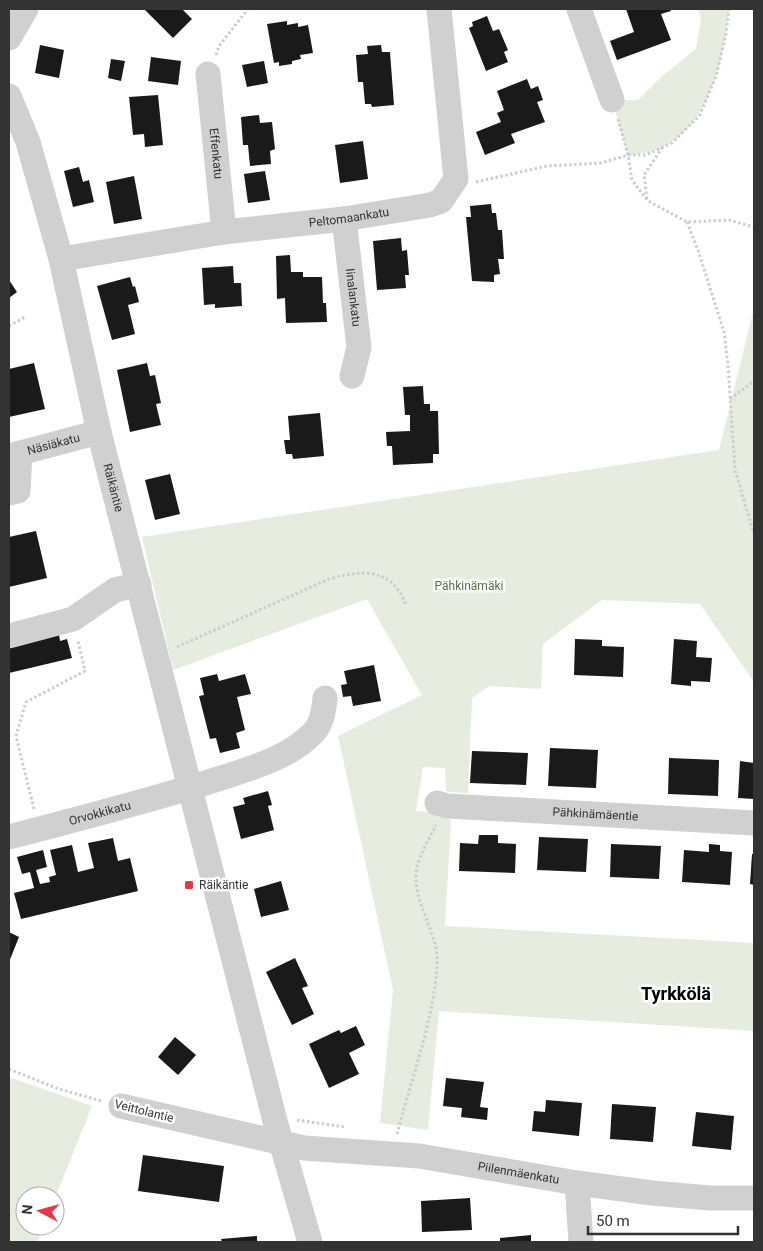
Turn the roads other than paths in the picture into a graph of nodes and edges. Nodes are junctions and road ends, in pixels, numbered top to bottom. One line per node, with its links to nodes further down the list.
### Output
1 (26, 9): 4 (street)
2 (439, 9): 8 (street, Peltomaankatu)
3 (579, 9): 7 (street)
4 (9, 38)
5 (208, 74): 9 (street, Effenkatu)
6 (9, 96): 10 (street, Räikäntie)
7 (612, 100)
8 (344, 219): 9 (street, Peltomaankatu); 11 (street, Iinalankatu)
9 (224, 232): 10 (street, Peltomaankatu)
10 (61, 259): 12 (street, Räikäntie)
11 (352, 376)
12 (99, 432): 13 (street, Näsiäkatu); 15 (street, Räikäntie)
13 (14, 454): 14 (street)
14 (9, 493)
15 (139, 584): 16 (street); 18 (street, Räikäntie)
16 (9, 636)
17 (324, 698): 18 (street, Orvokkikatu)
18 (192, 788): 21 (street, Orvokkikatu); 23 (street, Räikäntie)
19 (442, 804): 20 (street, Pähkinämäentie)
20 (754, 823)
21 (9, 838)
22 (121, 1106): 23 (street, Veittolantie)
23 (282, 1143): 24 (street, Piilenmäenkatu); 26 (street, Räikäntie)
24 (577, 1183): 25 (street, Piilenmäenkatu); 27 (street)
25 (754, 1198)
26 (310, 1242)
27 (581, 1242)

